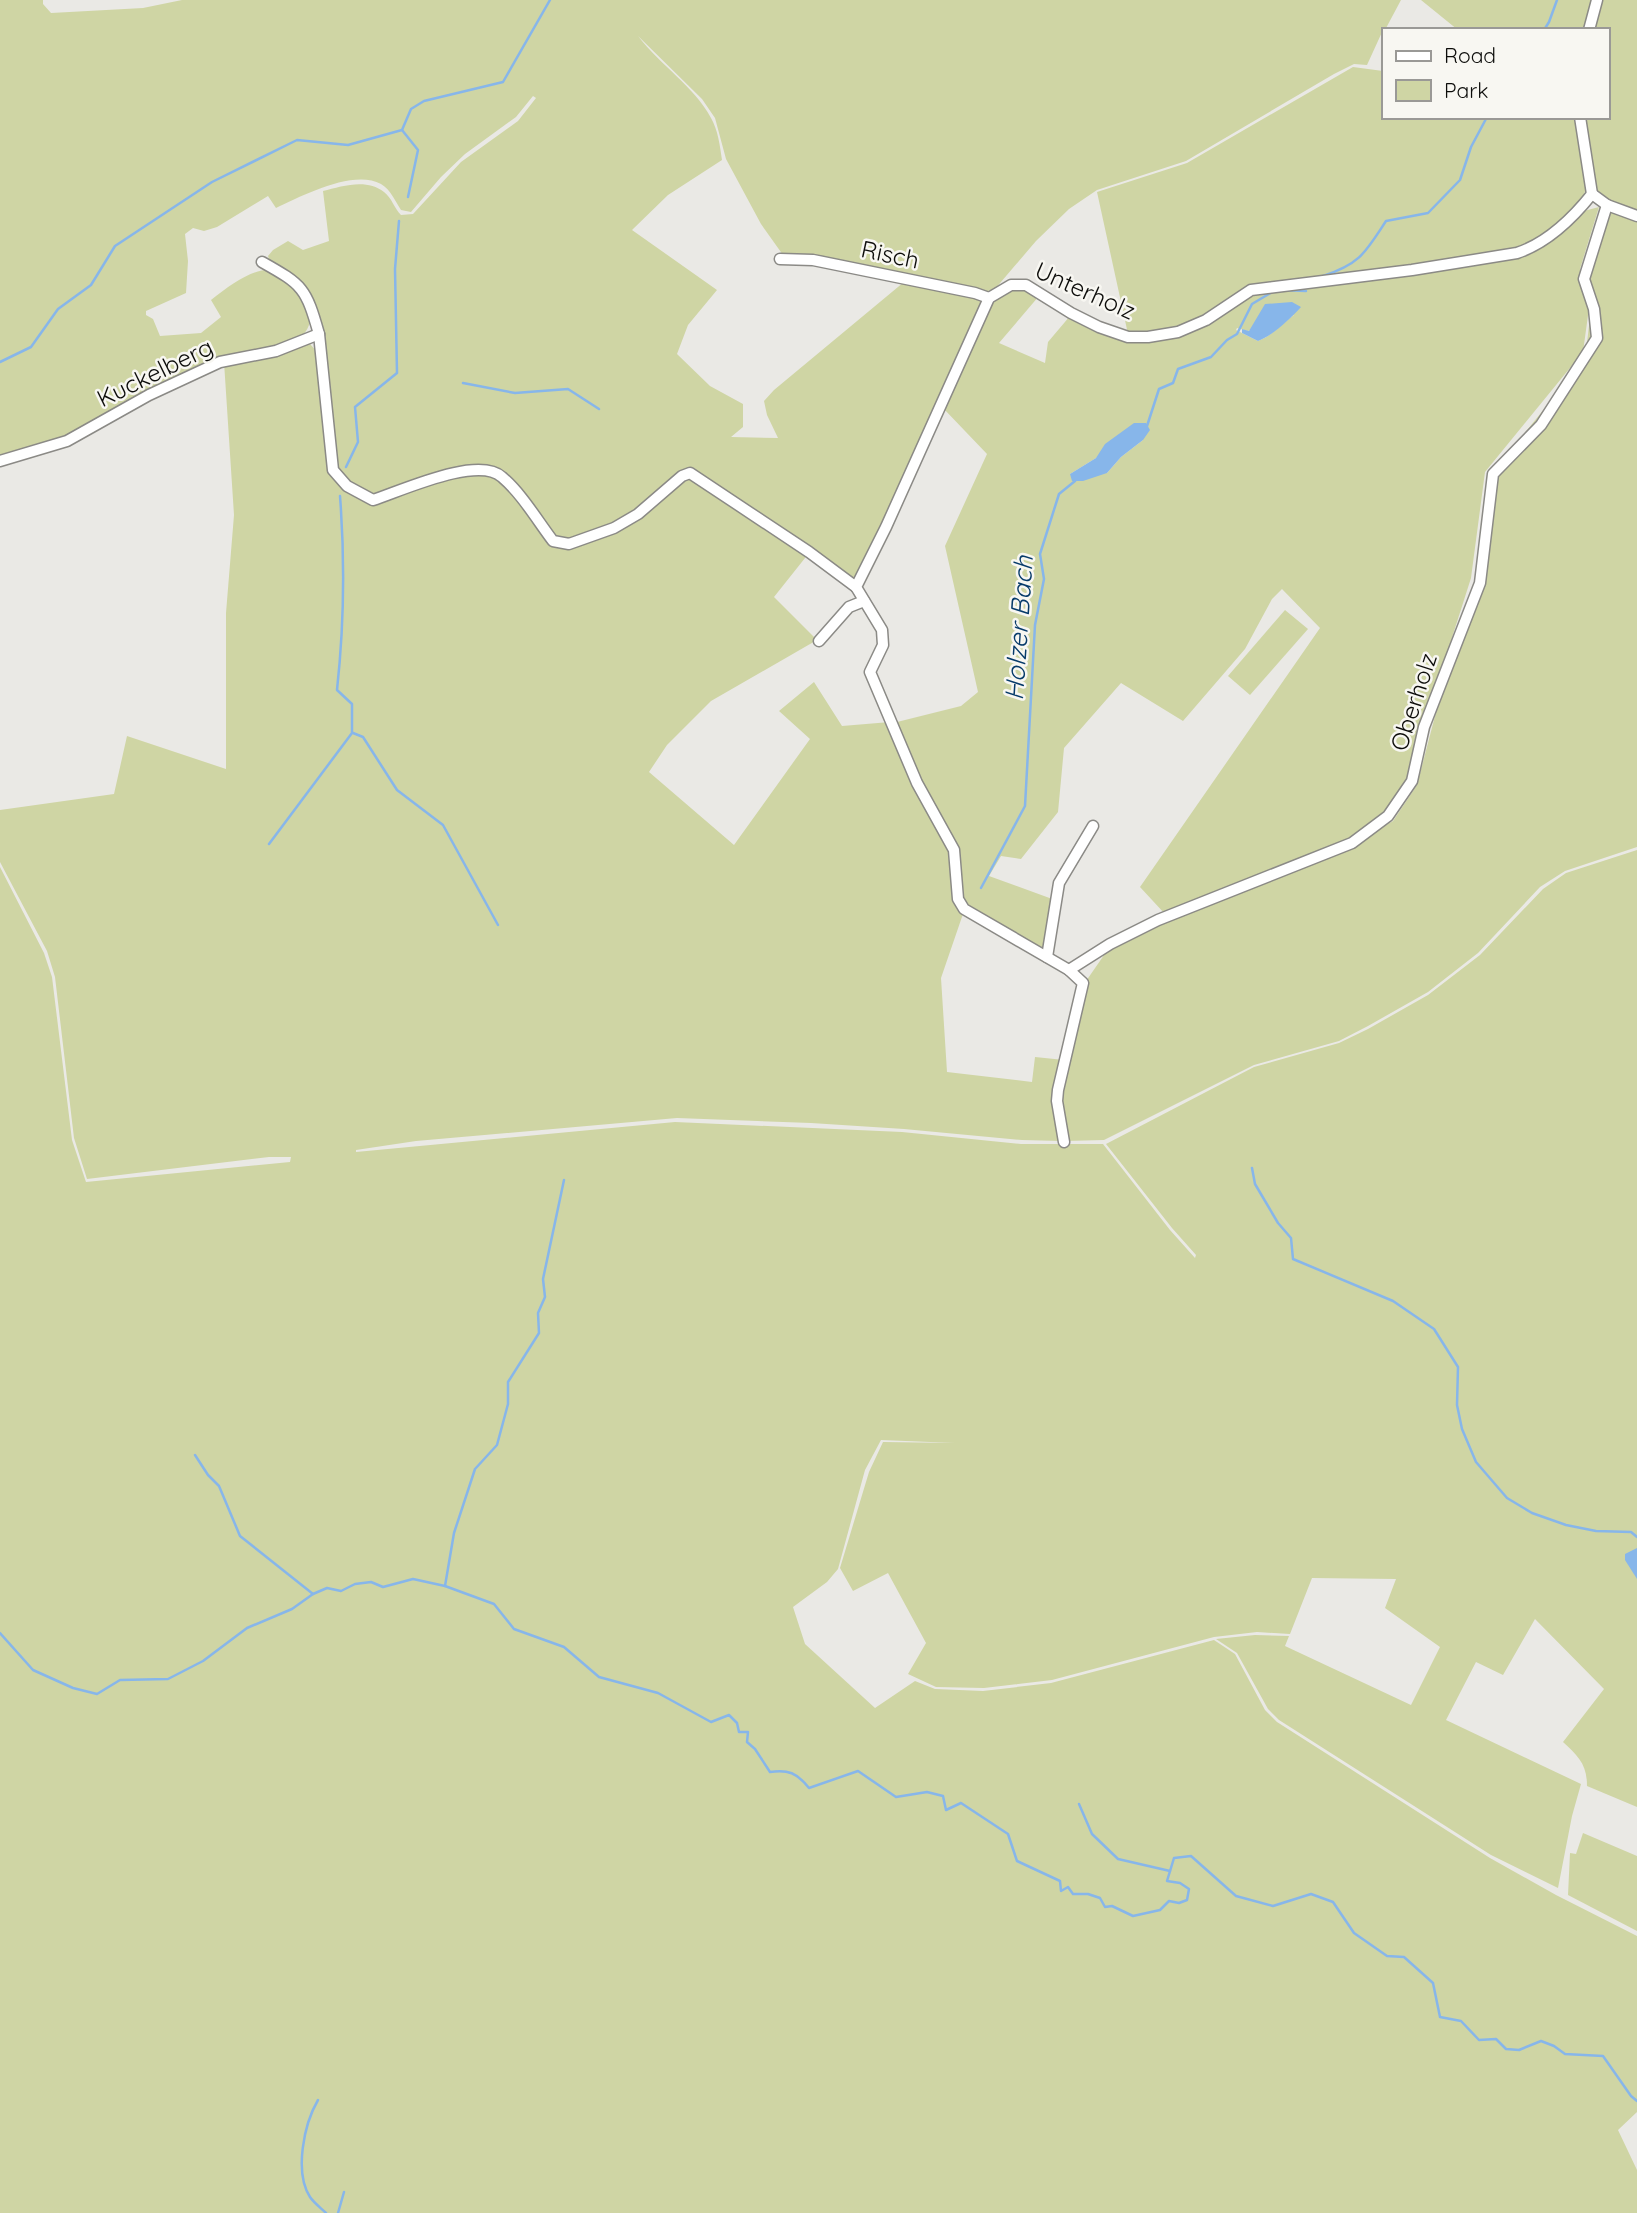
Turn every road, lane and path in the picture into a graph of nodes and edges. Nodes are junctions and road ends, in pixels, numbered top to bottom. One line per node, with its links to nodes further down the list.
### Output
1 (1597, 0): 2 (street)
2 (1590, 28)
3 (1580, 119): 4 (street)
4 (1592, 194): 5 (street); 9 (street, Unterholz)
5 (1607, 205): 6 (street); 17 (street, Oberholz)
6 (1637, 216)
7 (780, 259): 9 (street, Risch)
8 (262, 262): 10 (street)
9 (989, 298): 12 (street)
10 (318, 334): 11 (street, Kuckelberg); 12 (street)
11 (0, 461)
12 (856, 587): 13 (street)
13 (864, 601): 14 (street); 16 (street)
14 (819, 641)
15 (1093, 826): 16 (street)
16 (1047, 957): 17 (street)
17 (1069, 970): 18 (street)
18 (1064, 1142)

